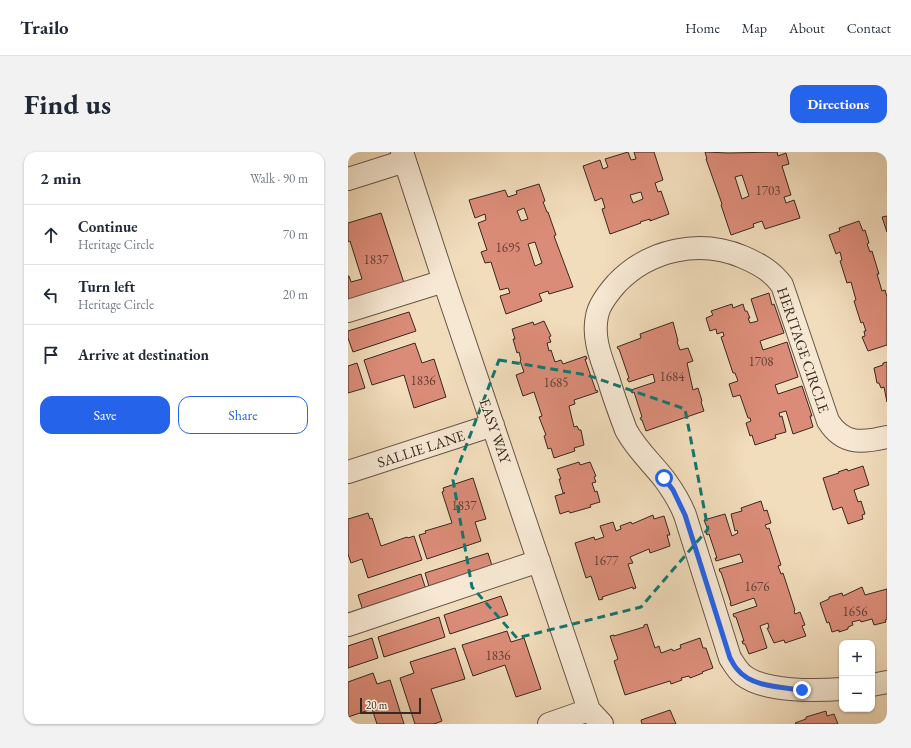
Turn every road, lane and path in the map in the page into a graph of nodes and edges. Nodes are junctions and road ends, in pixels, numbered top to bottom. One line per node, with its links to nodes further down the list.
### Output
1 (404, 156): 2 (street); 3 (street, EASY WAY)
2 (348, 179)
3 (444, 281): 4 (street); 5 (street, EASY WAY)
4 (348, 312)
5 (493, 425): 7 (street, SALLIE LANE); 8 (street, EASY WAY)
6 (887, 437): 12 (street, HERITAGE CIRCLE)
7 (348, 472)
8 (539, 561): 9 (street); 13 (street, EASY WAY)
9 (348, 625)
10 (887, 682): 11 (street)
11 (875, 684)
12 (839, 689)
13 (596, 717): 14 (street)
14 (549, 724)

